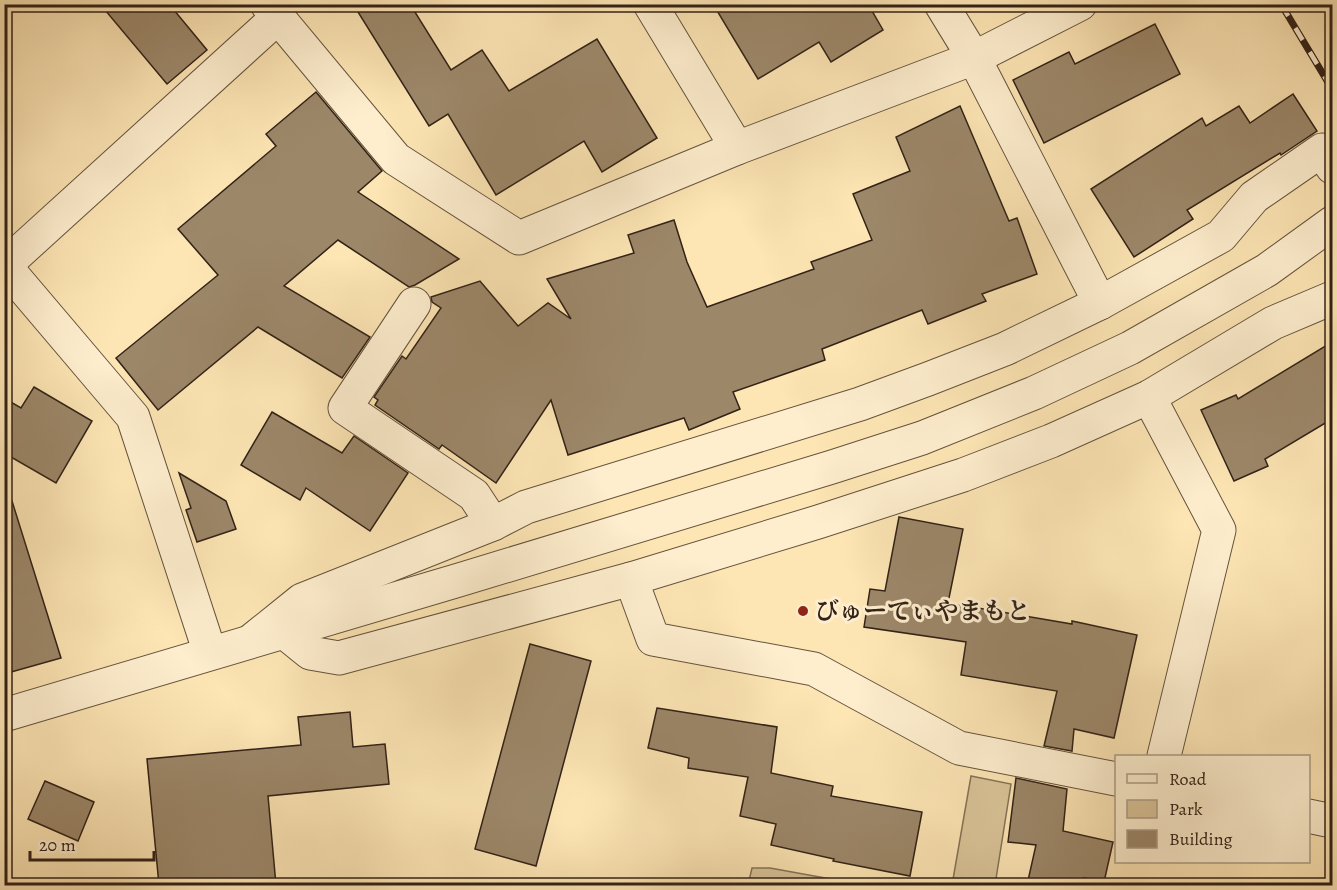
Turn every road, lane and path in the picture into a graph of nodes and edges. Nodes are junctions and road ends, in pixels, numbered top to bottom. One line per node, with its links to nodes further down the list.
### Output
1 (650, 4): 6 (street)
2 (941, 4): 5 (street)
3 (1080, 4): 5 (street)
4 (272, 11): 6 (street); 9 (street)
5 (974, 58): 6 (street); 11 (street)
6 (737, 147)
7 (1332, 167): 11 (street)
8 (1332, 224): 16 (street)
9 (5, 266): 18 (street)
10 (1332, 297): 13 (street)
11 (1100, 303): 14 (street)
12 (414, 304): 14 (street)
13 (1149, 397): 15 (street); 20 (street)
14 (493, 524): 17 (street)
15 (631, 579): 16 (street); 21 (street)
16 (284, 632): 17 (street)
17 (251, 642): 18 (street)
18 (210, 653): 19 (street)
19 (4, 715)
20 (1164, 755)
21 (1115, 779)
22 (1310, 816): 23 (street)
23 (1332, 821)

